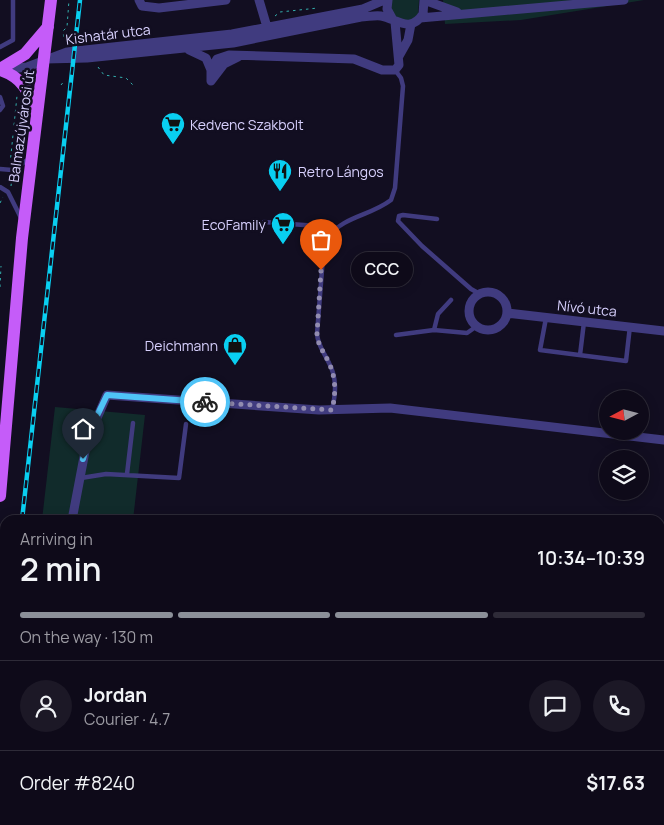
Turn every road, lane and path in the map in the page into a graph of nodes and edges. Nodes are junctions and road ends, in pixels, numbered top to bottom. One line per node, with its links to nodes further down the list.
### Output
1 (13, 0): 18 (lane)
2 (51, 0): 16 (main road, Balmazújvárosi út)
3 (69, 0): 17 (path)
4 (139, 0): 5 (street)
5 (226, 0)
6 (259, 0): 14 (street)
7 (386, 0): 13 (street); 14 (street, Kishatár utca)
8 (424, 0): 11 (street); 12 (street)
9 (624, 0): 11 (street)
10 (319, 8): 14 (path)
11 (459, 13): 12 (street)
12 (420, 18): 15 (street)
13 (394, 21): 15 (street, Kishatár utca); 19 (street, Kishatár utca); 20 (street)
14 (266, 24): 21 (street, Kishatár utca)
15 (411, 24): 20 (street)
16 (48, 27): 21 (main road, Balmazújvárosi út); 23 (main road)
17 (70, 44)
18 (0, 47)
19 (184, 49): 21 (street, Kishatár utca); 24 (street)
20 (398, 58): 24 (street)
21 (45, 59): 23 (street); 31 (main road, Balmazújvárosi út)
22 (97, 64): 27 (path)
23 (0, 70): 31 (main road)
24 (395, 70): 41 (lane)
25 (65, 80): 26 (path)
26 (62, 86)
27 (134, 86)
28 (16, 90): 34 (path)
29 (0, 97): 30 (lane)
30 (0, 110)
31 (37, 118): 32 (main road, Balmazújvárosi út)
32 (32, 157): 34 (lane); 39 (main road, Balmazújvárosi út)
33 (0, 168): 34 (lane)
34 (12, 170): 36 (path)
35 (0, 186): 36 (lane)
36 (8, 192): 37 (path); 39 (lane)
37 (0, 203)
38 (437, 219): 44 (lane)
39 (24, 222): 61 (main road, Balmazújvárosi út)
40 (264, 222): 41 (lane)
41 (328, 237): 55 (lane)
42 (2, 266): 43 (path)
43 (0, 287)
44 (480, 294): 46 (street); 49 (street)
45 (451, 300): 51 (lane)
46 (507, 313): 47 (street, Nívó utca); 49 (street)
47 (546, 318): 48 (street, Nívó utca); 54 (lane)
48 (584, 320): 50 (street, Nívó utca); 54 (lane)
49 (477, 326): 51 (lane)
50 (630, 326): 52 (street, Nívó utca); 54 (lane)
51 (434, 330): 53 (lane)
52 (664, 331)
53 (396, 335)
54 (580, 355)
55 (332, 410): 58 (street); 60 (street)
56 (133, 422): 59 (lane)
57 (186, 424): 59 (lane)
58 (664, 440)
59 (127, 474): 60 (lane)
60 (79, 478): 62 (street)
61 (0, 496)
62 (73, 515)

